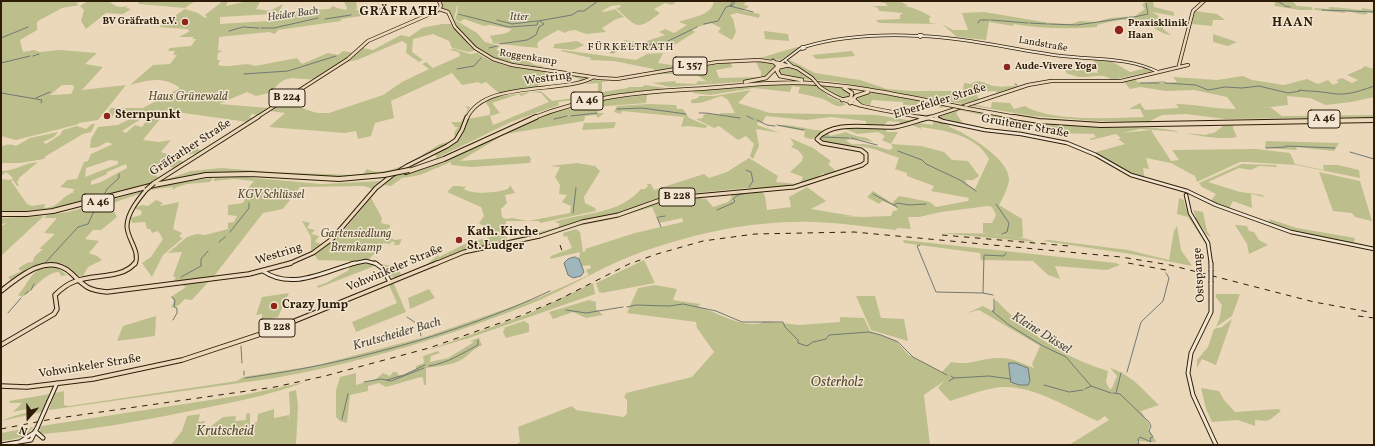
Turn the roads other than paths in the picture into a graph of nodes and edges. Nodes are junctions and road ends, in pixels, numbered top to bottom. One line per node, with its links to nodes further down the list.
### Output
1 (439, 1): 3 (main road)
2 (1204, 1): 10 (main road, Elberfelder Straße / B 228)
3 (439, 9): 4 (main road); 5 (main road, B 224)
4 (444, 10): 5 (main road); 11 (main road, Roggenkamp / L 357)
5 (436, 12): 38 (main road, Gräfrather Straße / B 224, bridge)
6 (773, 61): 7 (main road, L 357); 9 (highway); 12 (main road, L 357)
7 (784, 61): 8 (main road, L 357); 9 (highway); 10 (main road, Landstraße)
8 (790, 65): 9 (highway); 21 (main road, L 357, bridge)
9 (779, 66): 13 (highway); 15 (highway)
10 (1158, 72): 24 (main road, Elberfelder Straße / B 228)
11 (582, 76): 12 (main road, Roggenkamp / L 357); 14 (main road)
12 (591, 78): 14 (main road, Westring)
13 (802, 80): 15 (highway, A 46); 19 (highway, A 46)
14 (586, 82): 36 (main road, Westring)
15 (742, 83): 17 (highway, A 46)
16 (836, 85): 17 (highway, A 46); 18 (highway, A 46); 20 (highway)
17 (674, 89): 34 (highway, A 46, bridge); 34 (highway, A 46, bridge)
18 (884, 93): 19 (highway, A 46); 20 (highway)
19 (893, 94): 27 (highway, A 46, bridge)
20 (852, 99): 21 (highway); 22 (highway); 23 (highway)
21 (842, 100): 22 (main road, L 357)
22 (850, 103): 23 (main road, L 357)
23 (860, 105): 25 (main road, L 357)
24 (937, 115): 26 (main road, Elberfelder Straße / B 228); 29 (main road)
25 (917, 116): 26 (main road, L 357); 28 (main road)
26 (926, 118): 28 (main road, Elberfelder Straße / B 228); 29 (main road, Gruitener Straße / L 357)
27 (1374, 119)
28 (919, 120): 30 (main road, Elberfelder Straße / B 228)
29 (942, 121): 31 (main road, Gruitener Straße / L 357)
30 (800, 186): 40 (main road, Vohwinkeler Straße / B 228)
31 (1183, 191): 32 (main road, Gruitener Straße); 33 (main road)
32 (1191, 194): 33 (main road); 35 (main road)
33 (1186, 195): 49 (main road, Ostspange, bridge)
34 (1, 216)
35 (1374, 249)
36 (263, 271): 39 (main road, Westring); 40 (main road)
37 (72, 276): 38 (main road); 39 (main road, Westring); 41 (main road, Westring)
38 (82, 277): 39 (main road, Gräfrather Straße / B 224)
39 (76, 280): 42 (main road, Gräfrather Straße / B 224)
40 (390, 283): 43 (main road, Vohwinkeler Straße / B 228)
41 (1, 291)
42 (1, 345)
43 (57, 383): 44 (main road, Vohwinkeler Straße / B 228); 45 (main road, bridge)
44 (1, 386)
45 (36, 430): 46 (main road); 47 (main road); 47 (main road)
46 (44, 438)
47 (19, 442): 48 (main road)
48 (1, 445)
49 (1216, 445)

